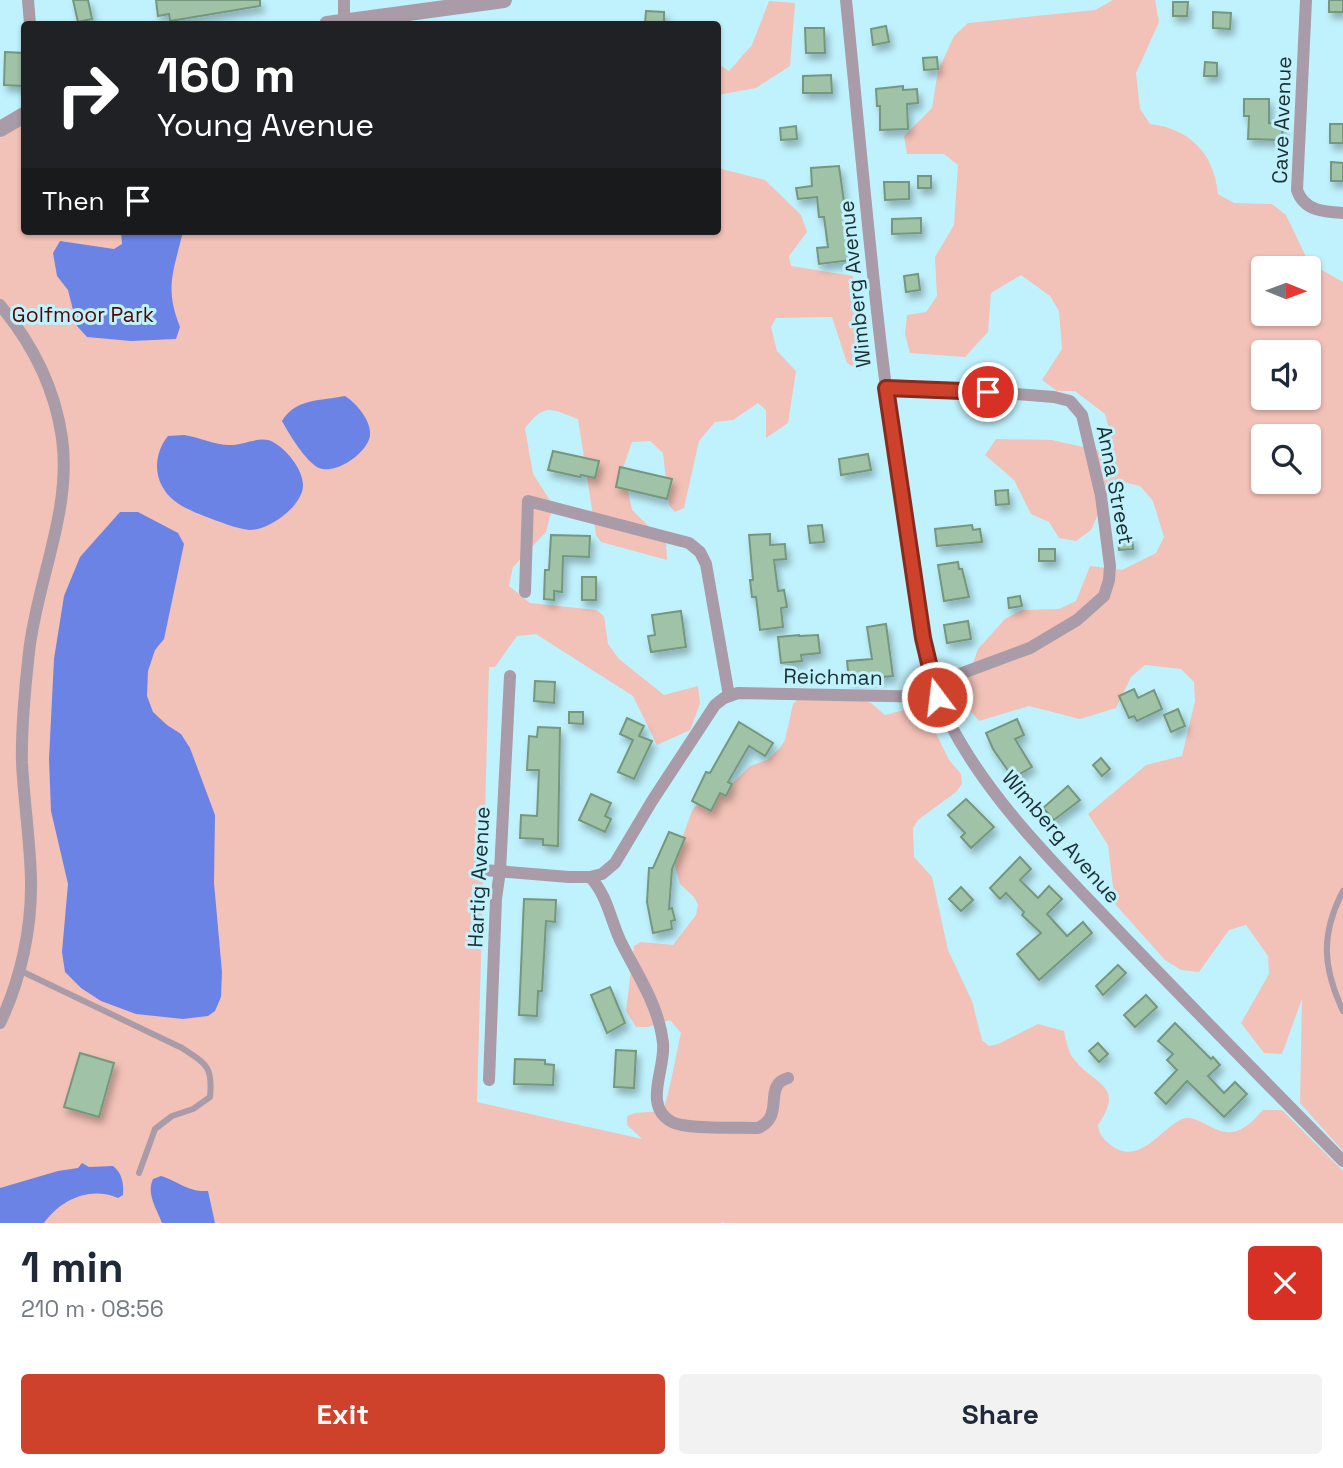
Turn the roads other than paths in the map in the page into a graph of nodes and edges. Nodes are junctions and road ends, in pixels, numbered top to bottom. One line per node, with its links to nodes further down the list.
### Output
1 (28, 0): 6 (street)
2 (344, 0): 7 (street)
3 (504, 0): 8 (street)
4 (846, 0): 13 (street, Wimberg Avenue)
5 (1306, 0): 11 (street, Cave Avenue)
6 (30, 21)
7 (344, 21)
8 (351, 21)
9 (21, 117): 10 (street)
10 (0, 129)
11 (1341, 213)
12 (0, 305): 23 (street)
13 (886, 388): 14 (street, Anna Street); 17 (street, Wimberg Avenue)
14 (1110, 580): 17 (street, Reichman)
15 (525, 592): 18 (street)
16 (510, 676): 20 (street, Hartig Avenue)
17 (935, 691): 18 (street, Reichman); 28 (street, Wimberg Avenue)
18 (729, 696): 21 (street)
19 (484, 870): 20 (street)
20 (500, 871): 21 (street); 27 (street, Hartig Avenue)
21 (590, 877): 26 (street)
22 (1343, 891): 24 (lane)
23 (19, 970): 25 (street); 29 (lane)
24 (1343, 1011)
25 (0, 1023)
26 (788, 1078)
27 (489, 1080)
28 (1343, 1161)
29 (139, 1173)

